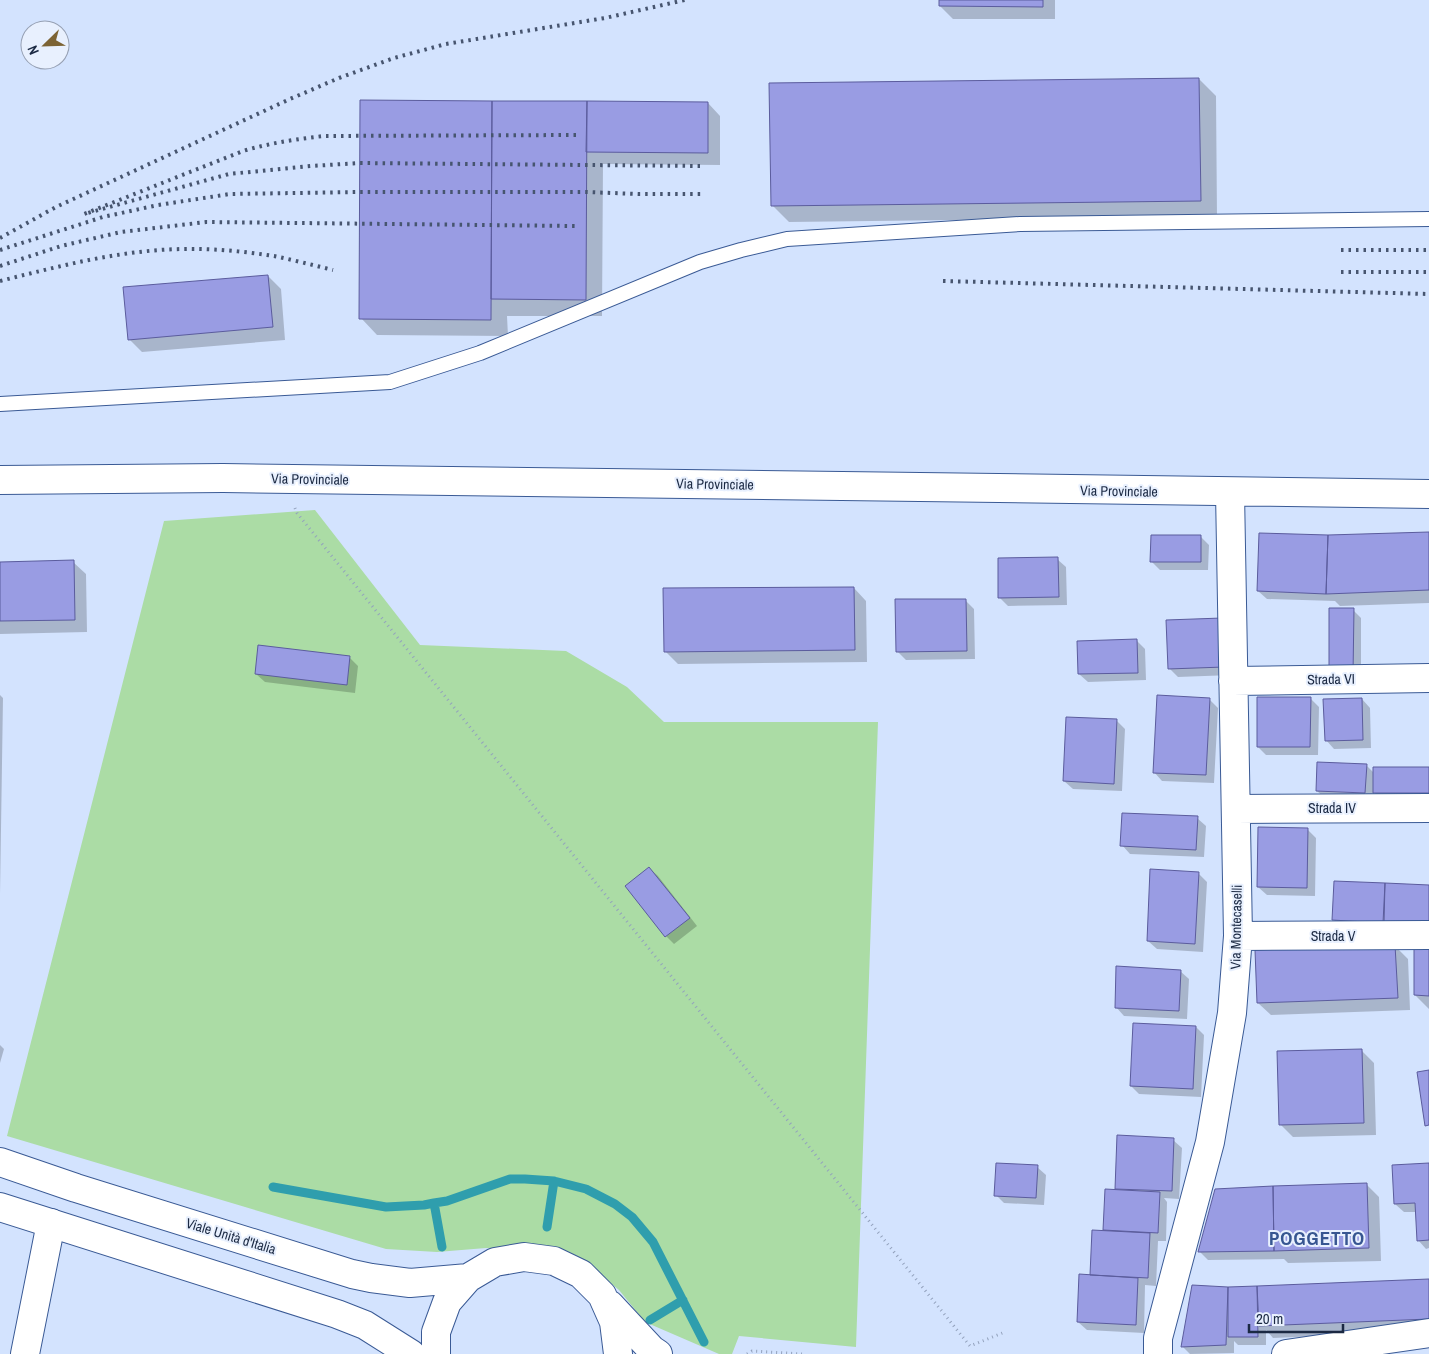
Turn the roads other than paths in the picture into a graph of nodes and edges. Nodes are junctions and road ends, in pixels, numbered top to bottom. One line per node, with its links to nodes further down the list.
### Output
1 (1429, 219): 2 (lane)
2 (0, 404)
3 (0, 480): 4 (street, Via Provinciale)
4 (1230, 492): 5 (street, Via Provinciale); 7 (street, Via Montecaselli)
5 (1429, 494)
6 (1429, 678): 7 (street, Strada VI)
7 (1234, 681): 9 (street, Via Montecaselli)
8 (1429, 808): 9 (street, Strada IV)
9 (1236, 809): 11 (street, Via Montecaselli)
10 (1429, 935): 11 (street, Strada V)
11 (1238, 936): 23 (street, Via Montecaselli)
12 (0, 1162): 15 (street, Viale Unità d'Italia)
13 (0, 1207): 14 (street)
14 (51, 1224): 18 (street); 19 (street)
15 (468, 1278): 16 (street, Viale Unità d'Italia); 20 (street, Viale Unità d'Italia)
16 (602, 1295): 21 (street, Viale Unità d'Italia); 22 (street, Viale Unità d'Italia)
17 (1429, 1333): 24 (street)
18 (25, 1354)
19 (411, 1354)
20 (436, 1354)
21 (618, 1354)
22 (658, 1354)
23 (1158, 1354)
24 (1286, 1354)

